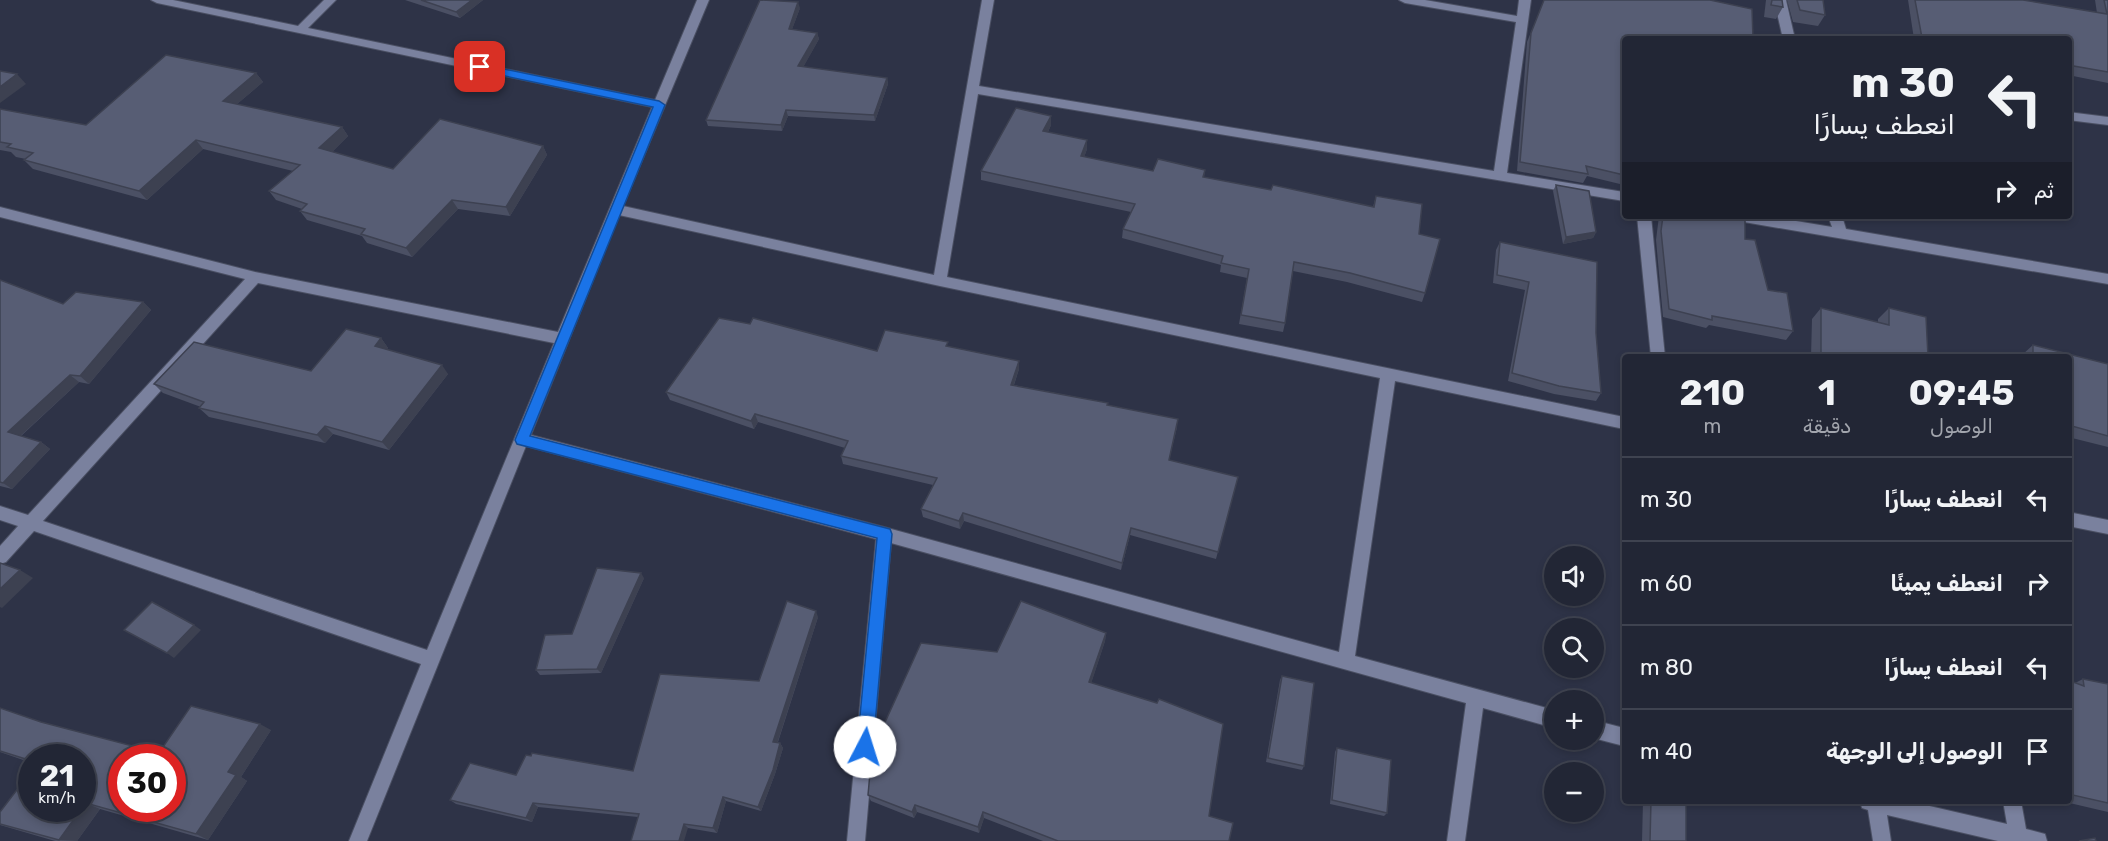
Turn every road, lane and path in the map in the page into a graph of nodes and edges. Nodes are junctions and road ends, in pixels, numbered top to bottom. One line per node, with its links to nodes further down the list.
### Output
1 (157, 0): 9 (street)
2 (330, 0): 9 (street)
3 (703, 0): 12 (street)
4 (988, 0): 11 (street)
5 (1405, 0): 8 (street)
6 (1525, 0): 8 (street)
7 (1780, 0): 10 (street)
8 (1523, 20): 15 (street)
9 (300, 30): 12 (street)
10 (1789, 36)
11 (974, 89): 15 (street); 25 (street)
12 (659, 105): 17 (street)
13 (2072, 117): 14 (street)
14 (2108, 122)
15 (1500, 177): 16 (street)
16 (1622, 197)
17 (615, 209): 25 (street); 26 (street)
18 (0, 212): 23 (street)
19 (1644, 219): 27 (street)
20 (1756, 219): 22 (street)
21 (1836, 219): 22 (street)
22 (1840, 233): 24 (street)
23 (255, 277): 26 (street); 33 (street)
24 (2108, 279)
25 (940, 281): 28 (street)
26 (563, 339): 30 (street)
27 (1658, 354)
28 (1388, 375): 29 (street); 38 (street)
29 (1622, 423)
30 (522, 440): 35 (street); 37 (street)
31 (0, 513): 33 (street)
32 (2072, 520): 34 (street)
33 (32, 523): 36 (street); 37 (street)
34 (2108, 527)
35 (884, 534): 38 (street); 48 (street)
36 (0, 557)
37 (432, 660): 47 (street)
38 (1346, 662): 39 (street)
39 (1475, 698): 40 (street); 49 (street)
40 (1544, 715)
41 (1604, 732): 42 (street)
42 (1622, 736)
43 (1873, 804): 50 (street)
44 (1882, 804): 46 (street)
45 (2013, 804): 46 (street)
46 (2018, 836): 51 (street)
47 (358, 841)
48 (856, 841)
49 (1456, 841)
50 (1882, 841)
51 (2038, 841)

